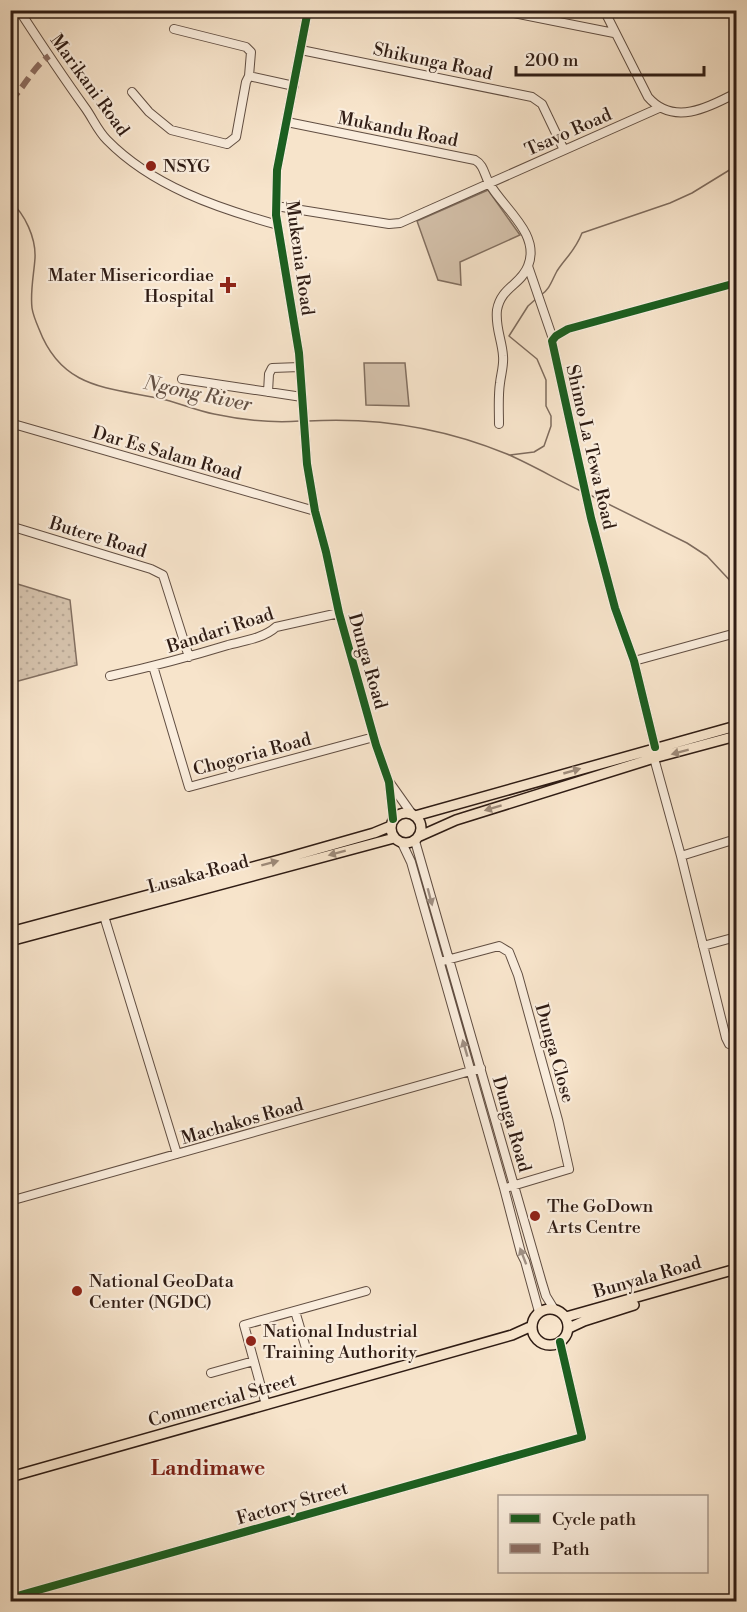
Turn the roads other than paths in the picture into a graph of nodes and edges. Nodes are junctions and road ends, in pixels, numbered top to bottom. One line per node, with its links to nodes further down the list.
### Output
1 (19, 10): 17 (street, Marikani Road)
2 (308, 10): 7 (street, Mukenia Road)
3 (498, 10): 6 (street)
4 (604, 10): 6 (street)
5 (174, 29): 8 (street)
6 (614, 33): 12 (street)
7 (301, 50): 9 (street, Mukenia Road); 14 (street, Shikunga Road)
8 (249, 76): 9 (street); 10 (street)
9 (294, 86): 13 (street, Mukenia Road)
10 (132, 92)
11 (736, 93): 12 (street)
12 (659, 108): 14 (street, Tsavo Road)
13 (287, 122): 15 (street, Mukandu Road); 16 (street, Mukenia Road)
14 (564, 150): 15 (street, Tsavo Road)
15 (489, 184): 16 (street, Tsavo Road); 18 (street, Mukandu Road)
16 (276, 206): 17 (street, Mukenia Road)
17 (278, 225): 21 (street, Mukenia Road)
18 (528, 266): 20 (street, Shimo La Tewa Road); 26 (street)
19 (736, 283): 20 (street)
20 (554, 339): 32 (street, Shimo La Tewa Road)
21 (300, 367): 23 (street); 24 (street, Mukenia Road)
22 (182, 379): 23 (street)
23 (268, 392): 24 (street)
24 (302, 397): 27 (street, Mukenia Road)
25 (10, 423): 27 (street, Dar Es Salam Road)
26 (499, 424)
27 (315, 511): 29 (street, Dunga Road)
28 (10, 526): 31 (street, Butere Road)
29 (339, 613): 31 (street, Bandari Road); 37 (street, Dunga Road)
30 (736, 633): 32 (street)
31 (189, 657): 33 (street, Bandari Road)
32 (634, 661): 38 (street, Shimo La Tewa Road)
33 (153, 666): 34 (street, Bandari Road); 37 (street, Chogoria Road)
34 (111, 676)
35 (736, 726): 38 (main road)
36 (736, 736): 39 (main road, one-way to 39)
37 (374, 737): 40 (street, Dunga Road)
38 (655, 747): 41 (main road, one-way to 38)
39 (654, 758): 43 (main road, one-way to 43); 46 (street)
40 (389, 782): 41 (street, Dunga Road); 42 (street, Dunga Road)
41 (414, 815): 42 (main road); 43 (main road)
42 (392, 822): 45 (main road); 48 (main road, Lusaka Road, one-way to 42)
43 (417, 838): 45 (main road); 52 (street, Dunga Road, one-way to 52)
44 (736, 839): 46 (street)
45 (398, 841): 47 (main road, Lusaka Road, one-way to 47); 52 (street, Dunga Road)
46 (681, 856): 51 (street)
47 (104, 916): 50 (main road, Lusaka Road); 56 (street)
48 (10, 932)
49 (736, 936): 51 (street)
50 (10, 941)
51 (703, 946): 53 (street)
52 (444, 961): 54 (street, Dunga Road); 55 (street, Dunga Road, one-way to 52); 57 (street, Dunga Close)
53 (736, 1047)
54 (481, 1068): 55 (street, Machakos Road); 57 (street, Dunga Road)
55 (471, 1070): 56 (street, Machakos Road); 58 (street, Dunga Road)
56 (177, 1154): 59 (street, Machakos Road)
57 (514, 1185): 58 (street, Dunga Close); 63 (street, Dunga Road)
58 (504, 1188): 65 (street, Dunga Road, one-way to 58)
59 (10, 1201)
60 (736, 1269): 66 (main road, Bunyala Road)
61 (736, 1276): 68 (main road, Bunyala Road)
62 (366, 1291): 64 (street)
63 (554, 1309): 65 (main road); 66 (main road)
64 (295, 1311): 72 (street); 73 (street)
65 (539, 1312): 67 (main road)
66 (566, 1317): 68 (main road)
67 (532, 1326): 69 (main road, Commercial Street); 70 (main road)
68 (568, 1328): 71 (main road)
69 (512, 1335): 70 (main road, Commercial Street); 75 (main road, Commercial Street)
70 (535, 1337): 71 (main road)
71 (560, 1342): 77 (street, Factory Street)
72 (308, 1355)
73 (254, 1361): 74 (street); 75 (street)
74 (211, 1373)
75 (266, 1405): 76 (main road, Commercial Street)
76 (10, 1477)
77 (10, 1598)

